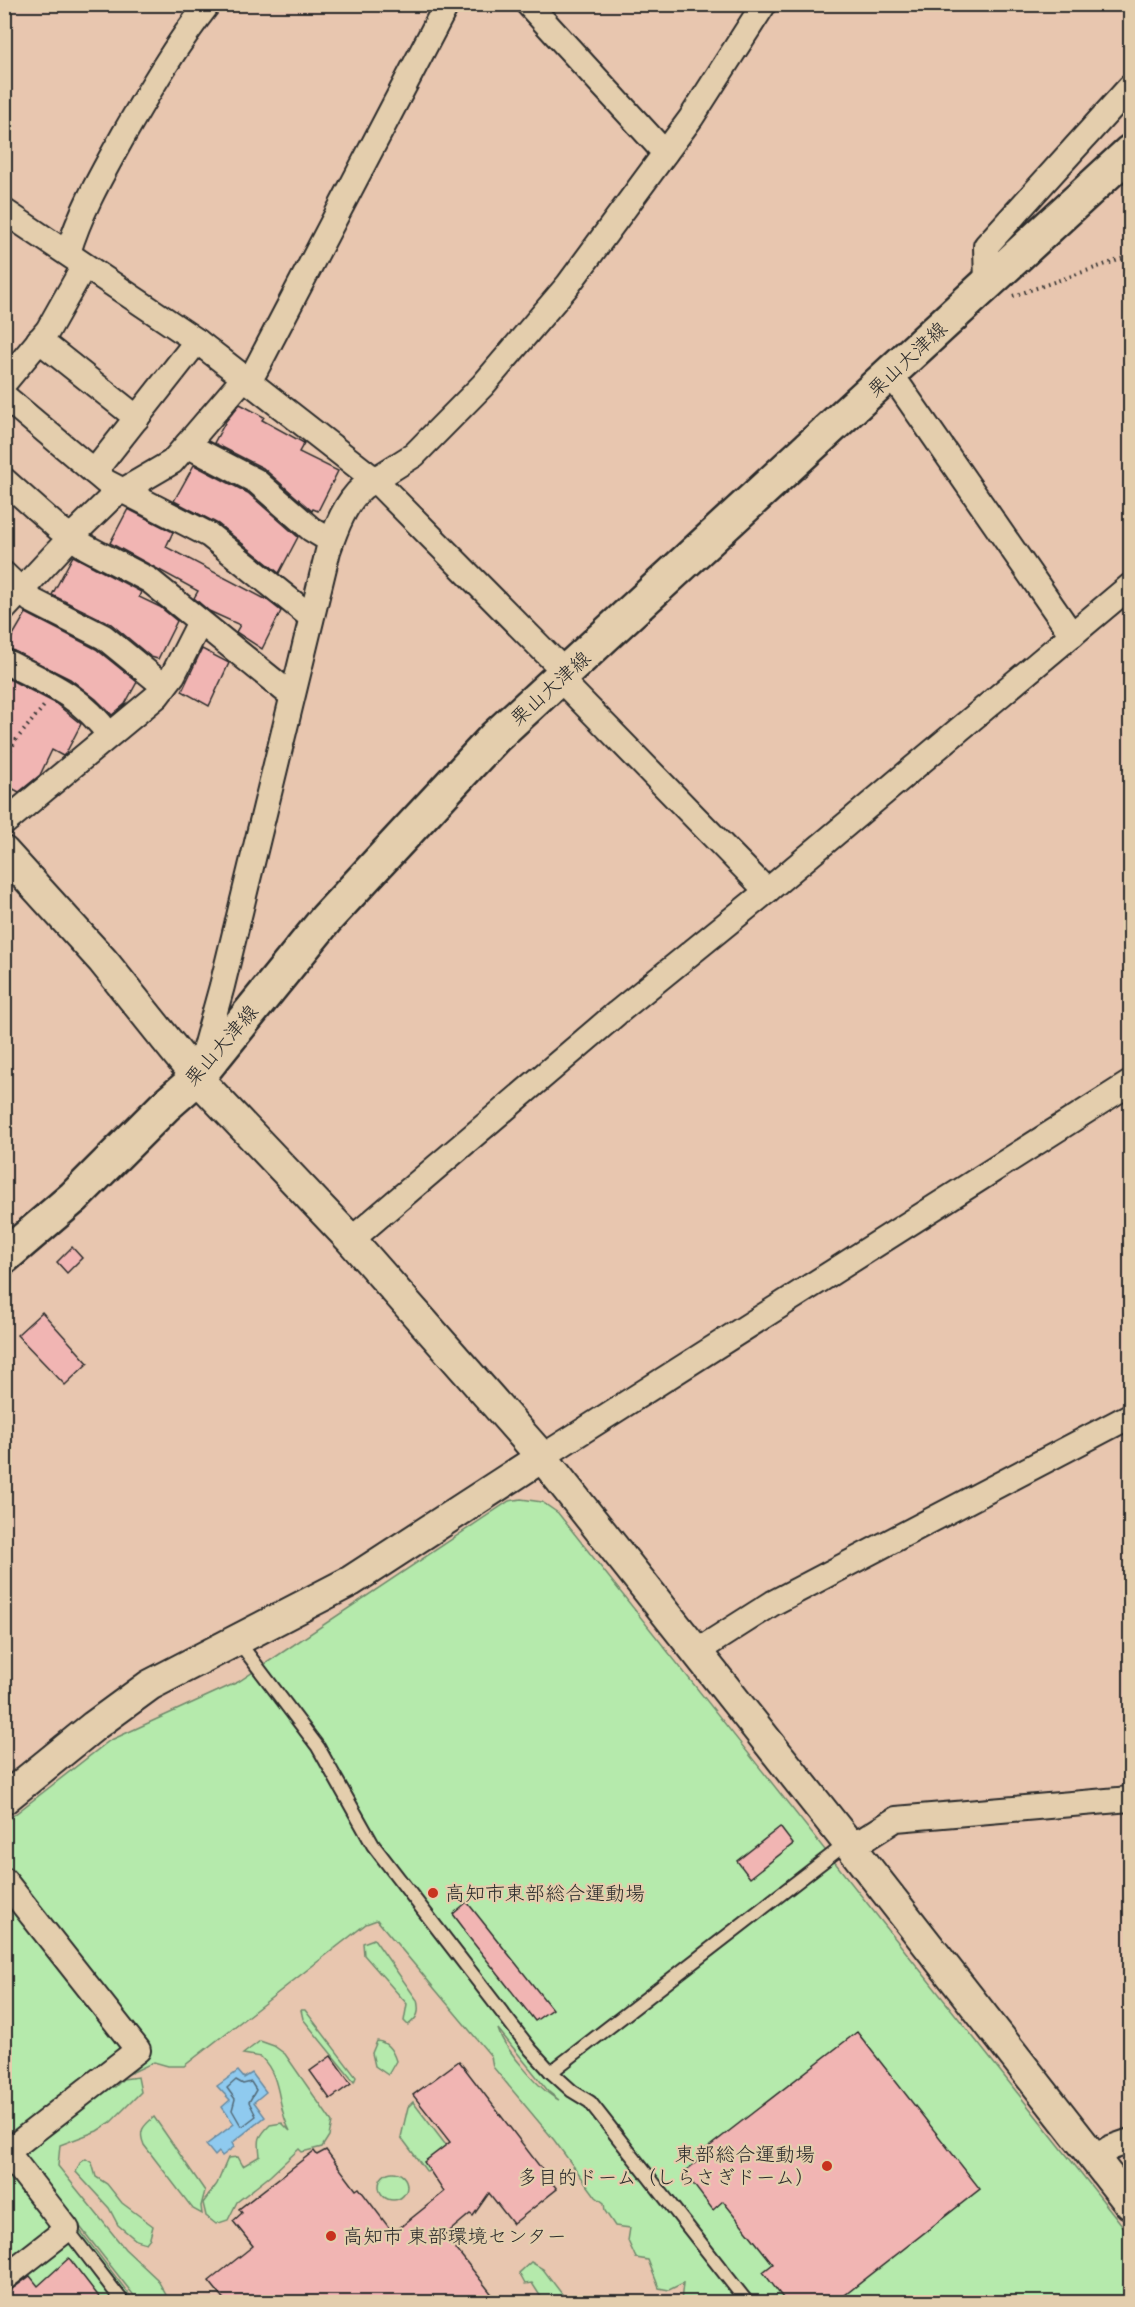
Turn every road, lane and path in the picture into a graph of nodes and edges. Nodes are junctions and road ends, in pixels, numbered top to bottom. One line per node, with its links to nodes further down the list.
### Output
1 (208, 4): 10 (street)
2 (447, 4): 15 (street)
3 (528, 4): 6 (street)
4 (764, 4): 6 (street)
5 (1131, 87): 11 (street)
6 (665, 153): 22 (street)
7 (1131, 153): 11 (main road, 栗山大津線)
8 (4, 211): 10 (street)
9 (1131, 256): 11 (path)
10 (76, 259): 12 (street); 13 (street)
11 (987, 284): 14 (main road, 栗山大津線)
12 (39, 340): 16 (street); 18 (street)
13 (197, 341): 15 (street); 18 (street)
14 (891, 374): 31 (street); 33 (main road, 栗山大津線)
15 (244, 378): 19 (street); 22 (street)
16 (4, 383)
17 (4, 396): 20 (street)
18 (137, 418): 20 (street)
19 (187, 445): 23 (street); 25 (street)
20 (94, 472): 23 (street)
21 (4, 480): 24 (street)
22 (375, 480): 25 (street); 33 (street)
23 (123, 492): 24 (street); 29 (street)
24 (71, 537): 26 (street); 30 (street)
25 (331, 541): 29 (street)
26 (13, 583): 28 (street); 34 (street)
27 (1131, 586): 31 (street)
28 (4, 609)
29 (311, 618): 36 (street)
30 (200, 622): 34 (street); 36 (street)
31 (1072, 635): 41 (street)
32 (4, 661): 35 (street)
33 (563, 676): 41 (street); 42 (main road, 栗山大津線)
34 (164, 686): 37 (street)
35 (58, 688): 37 (street); 38 (path)
36 (291, 695): 42 (street)
37 (109, 735): 39 (street)
38 (4, 761)
39 (6, 817)
40 (4, 852): 42 (street)
41 (767, 891): 44 (street)
42 (197, 1078): 44 (street); 45 (main road, 栗山大津線)
43 (1131, 1083): 47 (street)
44 (351, 1240): 47 (street)
45 (4, 1257)
46 (1131, 1416): 49 (street)
47 (542, 1457): 48 (street); 49 (street)
48 (238, 1641): 50 (street); 54 (lane)
49 (699, 1655): 52 (street)
50 (4, 1799)
51 (1131, 1799): 52 (street)
52 (860, 1840): 54 (lane); 56 (street)
53 (4, 1880): 58 (street)
54 (551, 2072): 61 (lane)
55 (1131, 2141): 56 (street)
56 (1095, 2159): 57 (street)
57 (1131, 2204)
58 (67, 2229): 59 (street); 60 (lane)
59 (4, 2278)
60 (123, 2302)
61 (747, 2302)

